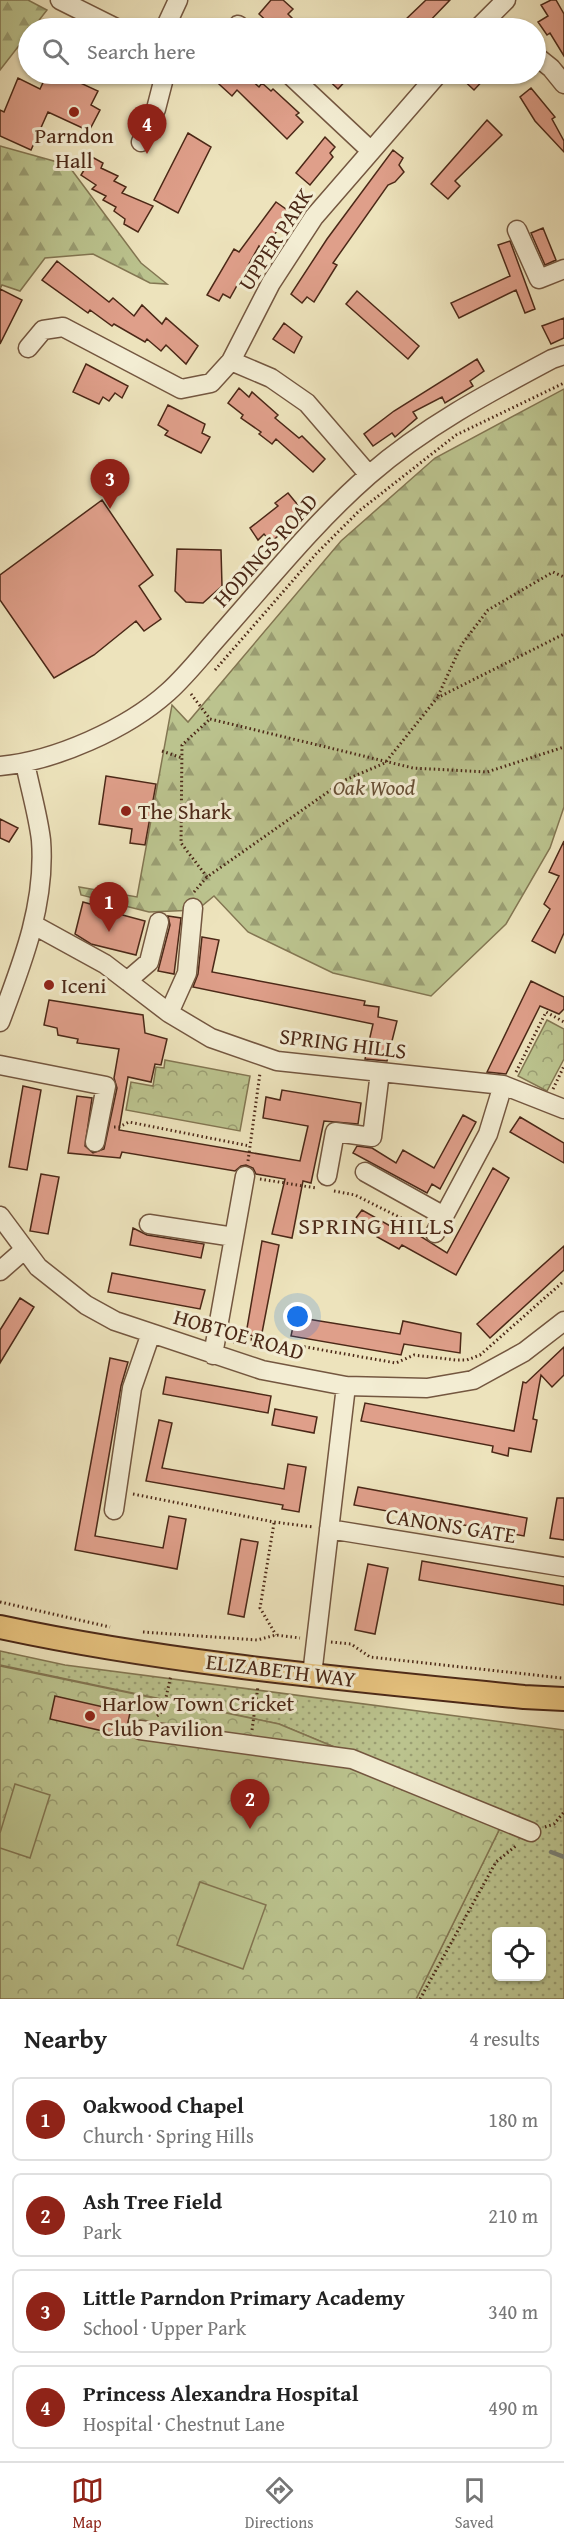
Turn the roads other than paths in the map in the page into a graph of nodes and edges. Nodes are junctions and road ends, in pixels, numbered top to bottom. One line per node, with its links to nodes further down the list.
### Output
1 (60, 0): 4 (street)
2 (178, 0): 5 (street)
3 (506, 0): 6 (street)
4 (96, 18)
5 (170, 18)
6 (488, 18)
7 (546, 65): 11 (street)
8 (162, 84): 12 (street)
9 (301, 84): 13 (street)
10 (429, 84): 13 (street, UPPER PARK)
11 (564, 84)
12 (141, 142)
13 (370, 150): 18 (street, UPPER PARK)
14 (517, 230): 15 (street)
15 (564, 269)
16 (28, 348): 18 (street, UPPER PARK)
17 (564, 355): 19 (street, HODINGS ROAD)
18 (231, 361): 19 (street)
19 (369, 475): 20 (street, HODINGS ROAD)
20 (24, 764): 21 (street, HODINGS ROAD); 24 (street)
21 (0, 766)
22 (193, 908): 26 (street)
23 (159, 922): 25 (street)
24 (34, 925): 25 (street, SPRING HILLS); 27 (street)
25 (128, 981): 26 (street, SPRING HILLS)
26 (169, 1013): 29 (street, SPRING HILLS)
27 (2, 1014)
28 (0, 1065): 32 (street)
29 (380, 1072): 30 (street, SPRING HILLS); 35 (street)
30 (506, 1086): 31 (street, SPRING HILLS); 37 (street)
31 (564, 1109)
32 (97, 1133)
33 (365, 1172): 37 (street)
34 (245, 1176): 40 (street)
35 (327, 1186)
36 (0, 1216): 41 (street, HOBTOE ROAD)
37 (444, 1216): 39 (street)
38 (149, 1224): 40 (street)
39 (435, 1233)
40 (234, 1237): 45 (street)
41 (24, 1250): 42 (street); 44 (street, HOBTOE ROAD)
42 (0, 1271)
43 (564, 1321): 46 (street, HOBTOE ROAD)
44 (151, 1333): 45 (street, HOBTOE ROAD); 47 (street)
45 (213, 1352): 46 (street, HOBTOE ROAD)
46 (346, 1386): 48 (street)
47 (114, 1510)
48 (329, 1529): 49 (street, CANONS GATE); 51 (street)
49 (564, 1567)
50 (0, 1627): 51 (main road, ELIZABETH WAY)
51 (312, 1675): 52 (main road, ELIZABETH WAY)
52 (564, 1699)
53 (140, 1731): 54 (street)
54 (531, 1832)

